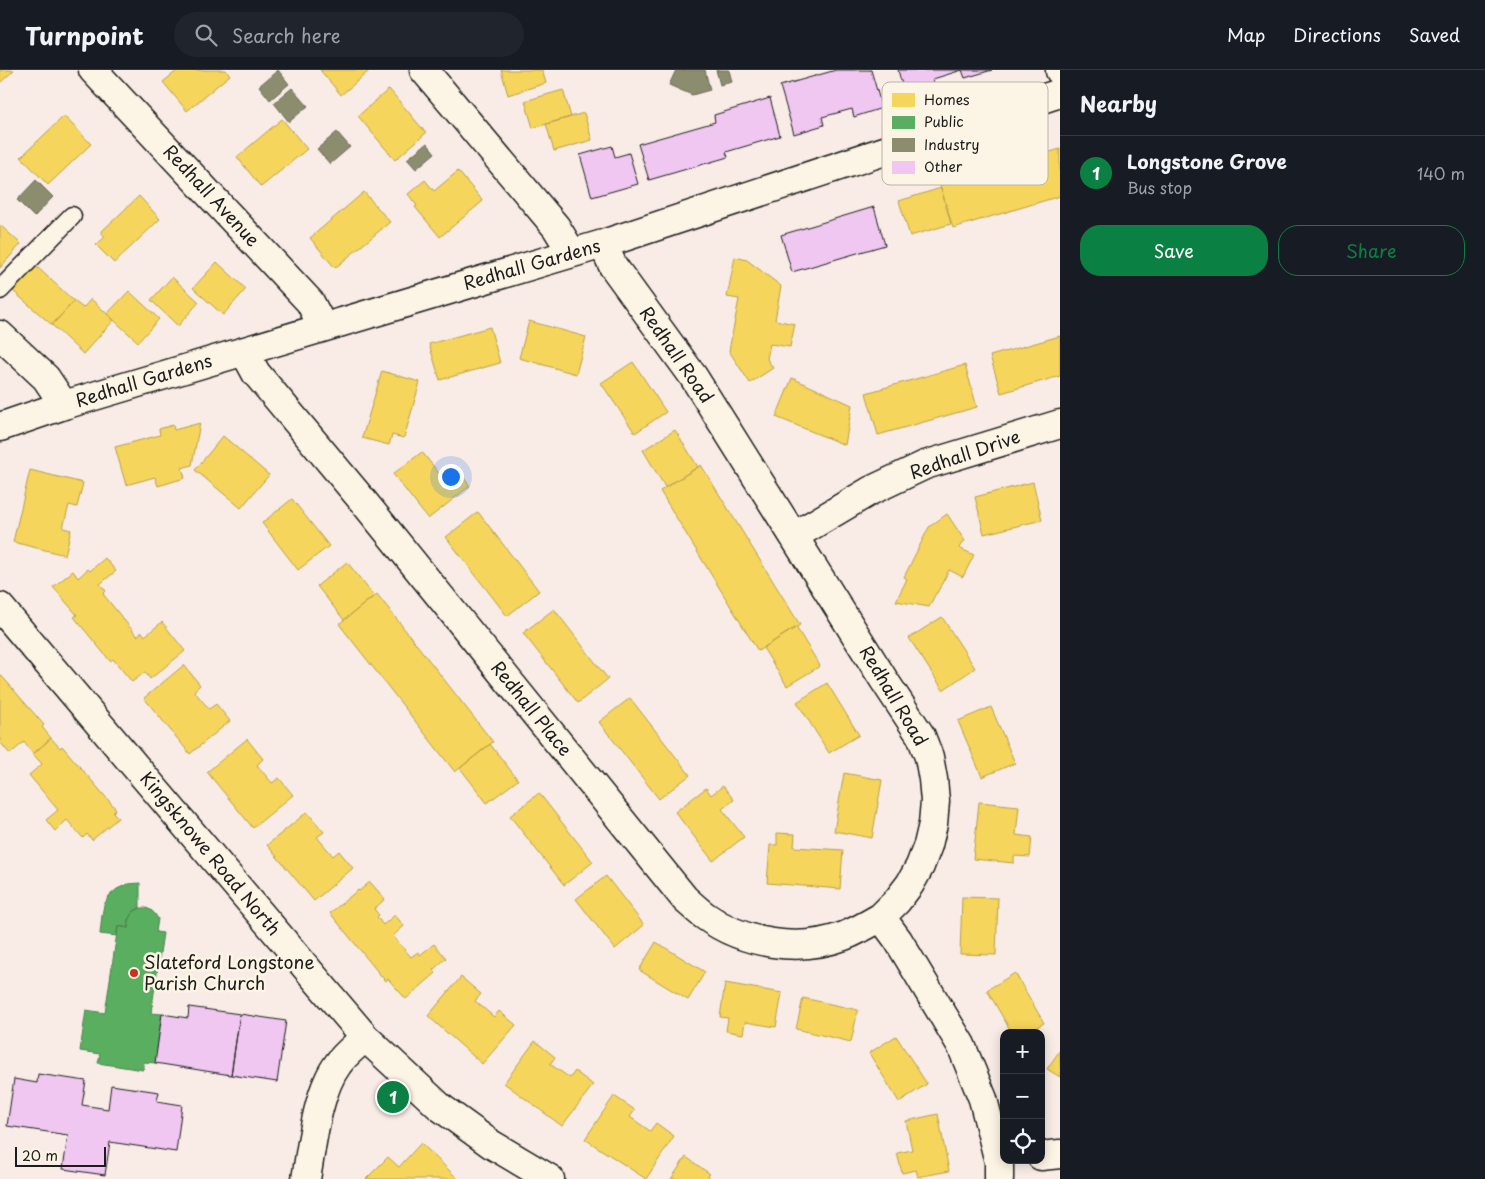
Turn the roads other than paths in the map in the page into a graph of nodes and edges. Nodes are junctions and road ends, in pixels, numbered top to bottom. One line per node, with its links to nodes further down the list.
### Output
1 (93, 70): 10 (street, Redhall Avenue)
2 (427, 71): 8 (street)
3 (1060, 93): 4 (street, Redhall Gardens)
4 (1048, 97)
5 (882, 152): 7 (street, Redhall Gardens)
6 (72, 216): 9 (lane)
7 (603, 244): 8 (street, Redhall Gardens); 16 (street, Redhall Road)
8 (572, 253): 10 (street, Redhall Gardens)
9 (0, 290)
10 (323, 327): 12 (street, Redhall Gardens)
11 (0, 335): 13 (street)
12 (244, 351): 13 (street, Redhall Gardens); 18 (street, Redhall Place)
13 (64, 405): 15 (street, Redhall Gardens)
14 (1060, 424): 16 (street, Redhall Drive)
15 (0, 427)
16 (794, 536): 18 (street, Redhall Road)
17 (0, 607): 19 (street, Kingsknowe Road North)
18 (881, 917): 22 (street)
19 (365, 1037): 23 (street); 24 (street, Kingsknowe Road North)
20 (1060, 1154): 21 (street)
21 (1045, 1156)
22 (1003, 1167)
23 (306, 1179)
24 (550, 1179)

